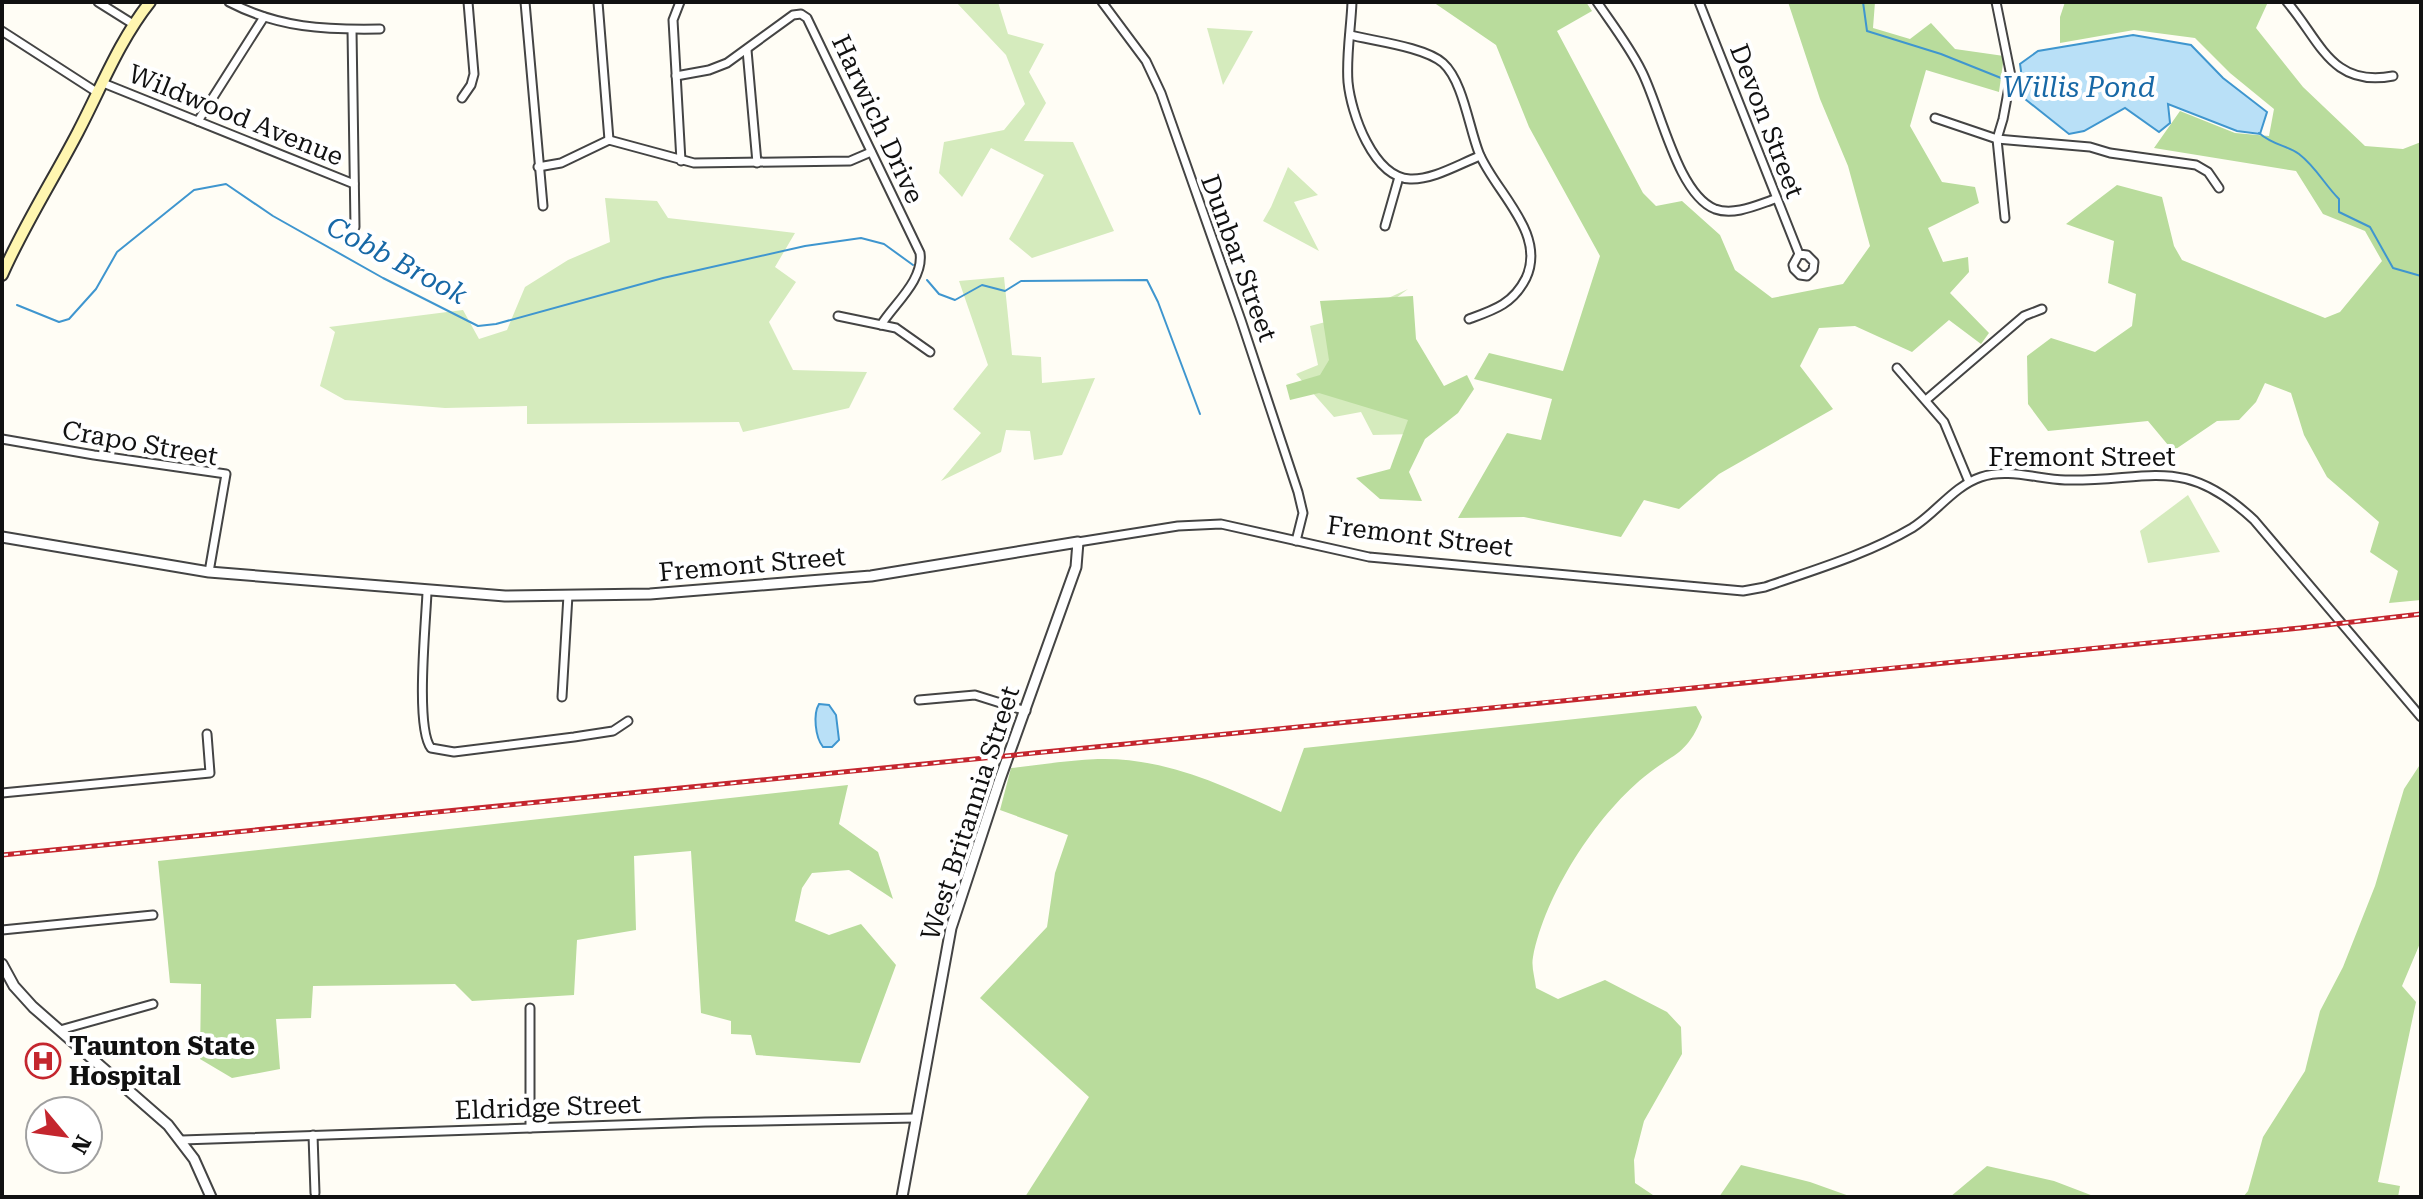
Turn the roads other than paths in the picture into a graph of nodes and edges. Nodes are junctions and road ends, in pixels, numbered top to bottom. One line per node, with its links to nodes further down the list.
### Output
1 (98, 2): 15 (street)
2 (150, 2): 15 (main road)
3 (229, 2): 14 (street)
4 (468, 2): 24 (street)
5 (525, 2): 33 (street)
6 (598, 2): 28 (street)
7 (680, 2): 21 (street)
8 (1102, 2): 54 (street, Dunbar Street)
9 (1352, 2): 19 (street)
10 (1597, 2): 37 (street)
11 (1699, 2): 37 (street, Devon Street)
12 (1996, 2): 27 (street)
13 (2287, 2): 22 (street)
14 (264, 17): 17 (street); 26 (street)
15 (133, 24): 23 (main road)
16 (380, 29): 17 (street)
17 (352, 30): 35 (street)
18 (2, 31): 23 (street, Wildwood Avenue)
19 (1350, 35): 30 (street); 34 (street)
20 (747, 50): 21 (street, Harwich Drive); 29 (street, Harwich Drive); 32 (street)
21 (676, 76): 31 (street)
22 (2393, 76)
23 (101, 88): 26 (street, Wildwood Avenue); 43 (main road)
24 (462, 98)
25 (1935, 118): 27 (street)
26 (198, 121): 35 (street, Wildwood Avenue)
27 (1997, 139): 36 (street); 39 (street)
28 (609, 140): 31 (street); 33 (street)
29 (871, 152): 32 (street); 47 (street, Harwich Drive)
30 (1480, 156): 34 (street); 46 (street)
31 (681, 161): 32 (street)
32 (757, 163)
33 (538, 167): 38 (street)
34 (1399, 177): 40 (street)
35 (354, 184): 41 (street)
36 (2219, 188)
37 (1775, 199): 42 (street, Devon Street)
38 (543, 206)
39 (2005, 218)
40 (1385, 226)
41 (355, 227)
42 (1799, 254)
43 (2, 275)
44 (2042, 309): 50 (street)
45 (838, 316): 47 (street)
46 (1469, 319)
47 (881, 325): 48 (street)
48 (930, 352)
49 (1897, 368): 50 (street)
50 (1926, 400): 52 (street)
51 (2, 439): 56 (street, Crapo Street)
52 (1969, 482): 54 (street, Fremont Street); 62 (street, Fremont Street)
53 (2, 537): 56 (street, Fremont Street)
54 (1296, 541): 55 (street, Fremont Street)
55 (1078, 542): 58 (street, Fremont Street); 61 (street, West Britannia Street)
56 (209, 572): 57 (street, Fremont Street)
57 (427, 592): 58 (street, Fremont Street); 63 (street)
58 (568, 595): 59 (street)
59 (562, 697)
60 (919, 700): 61 (street)
61 (1026, 711): 72 (street, West Britannia Street)
62 (2421, 717)
63 (628, 721)
64 (207, 734): 65 (street)
65 (2, 793)
66 (153, 915): 67 (street)
67 (2, 930)
68 (2, 964): 71 (street)
69 (153, 1004): 71 (street)
70 (530, 1008): 73 (street)
71 (60, 1030): 75 (street)
72 (915, 1118): 73 (street, Eldridge Street); 78 (street, West Britannia Street)
73 (530, 1128): 74 (street, Eldridge Street)
74 (313, 1135): 75 (street, Eldridge Street); 76 (street)
75 (182, 1140): 77 (street)
76 (315, 1193)
77 (211, 1197)
78 (902, 1197)

